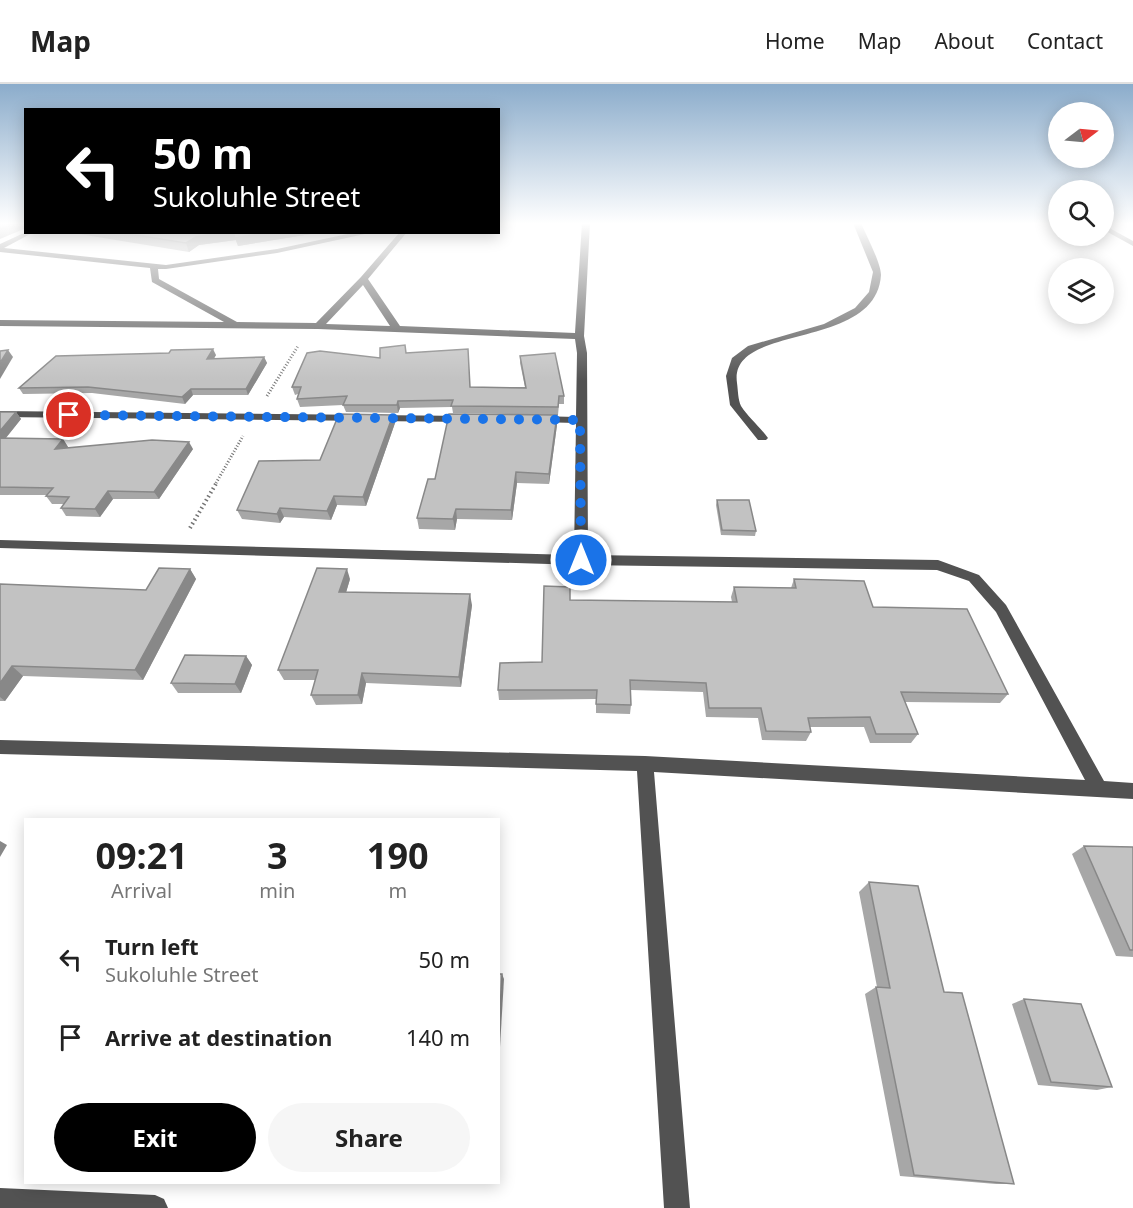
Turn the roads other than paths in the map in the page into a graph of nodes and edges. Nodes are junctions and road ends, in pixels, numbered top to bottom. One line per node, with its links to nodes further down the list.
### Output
1 (155, 275): 7 (street)
2 (367, 275): 5 (street)
3 (583, 275): 10 (street)
4 (876, 275): 15 (street)
5 (364, 279): 8 (street); 9 (street)
6 (0, 322): 7 (street)
7 (236, 325): 8 (street)
8 (318, 326): 9 (street)
9 (396, 328): 10 (street)
10 (579, 336): 14 (street)
11 (0, 414): 12 (street)
12 (475, 419)
13 (522, 419): 14 (street)
14 (580, 420): 17 (street)
15 (762, 438)
16 (0, 544): 17 (street)
17 (581, 560): 20 (street)
18 (0, 747): 19 (street)
19 (645, 764): 20 (street); 25 (street)
20 (1099, 790): 21 (street)
21 (1133, 791)
22 (0, 1201): 23 (street)
23 (150, 1208): 24 (street)
24 (155, 1208)
25 (677, 1208)

